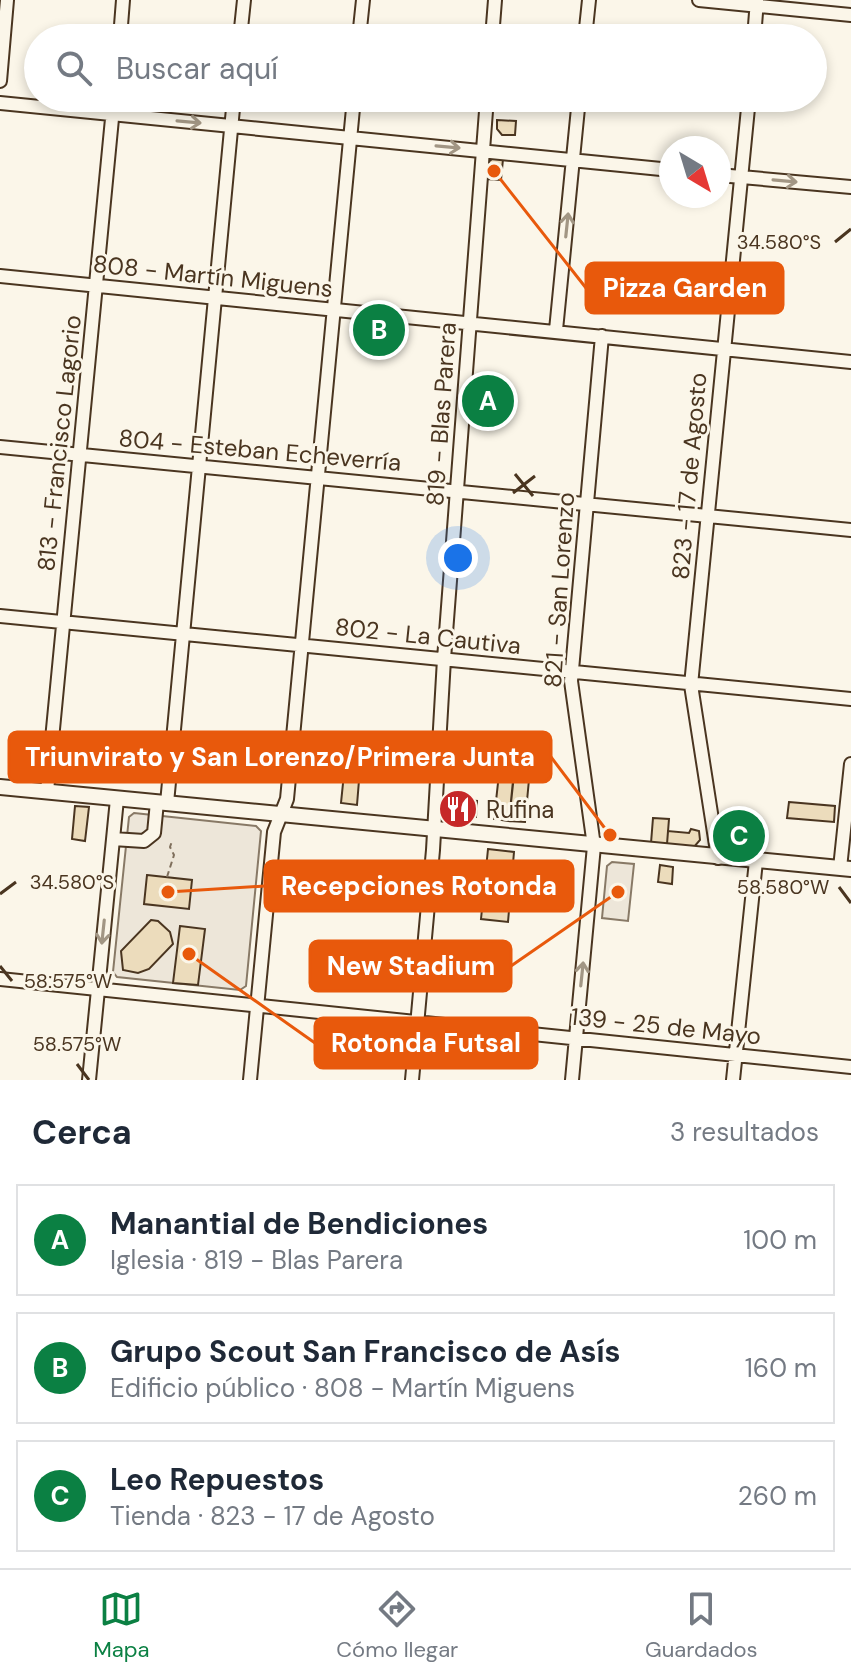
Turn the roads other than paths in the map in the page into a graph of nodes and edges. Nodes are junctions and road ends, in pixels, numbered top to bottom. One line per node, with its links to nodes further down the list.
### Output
1 (7, 0): 16 (street)
2 (123, 0): 10 (street)
3 (244, 0): 11 (street)
4 (363, 0): 12 (street)
5 (495, 0): 13 (street)
6 (589, 0): 14 (street)
7 (699, 0): 8 (street)
8 (757, 3): 9 (street); 15 (street)
9 (851, 15)
10 (121, 24)
11 (241, 24)
12 (360, 24)
13 (493, 24)
14 (586, 24)
15 (755, 24)
16 (0, 81)
17 (0, 103): 18 (street)
18 (24, 105)
19 (92, 112): 25 (street)
20 (233, 112): 26 (street)
21 (353, 112): 27 (street)
22 (486, 112): 28 (street, 819 - Blas Parera)
23 (578, 112): 29 (street)
24 (748, 112): 32 (street, 823 - 17 de Agosto)
25 (113, 114): 26 (street, one-way to 26); 35 (street, 813 - Francisco Lagorio)
26 (232, 125): 27 (street); 36 (street)
27 (350, 139): 28 (street, one-way to 28); 37 (street)
28 (483, 150): 29 (street); 38 (street, 819 - Blas Parera)
29 (573, 159): 30 (street); 39 (street, one-way to 29)
30 (659, 169)
31 (731, 176): 32 (street)
32 (743, 177): 33 (street, one-way to 33); 41 (street, 823 - 17 de Agosto)
33 (851, 187)
34 (0, 276): 35 (street, 808 - Martín Miguens)
35 (97, 286): 36 (street, 808 - Martín Miguens); 44 (street, 813 - Francisco Lagorio)
36 (216, 298): 37 (street, 808 - Martín Miguens); 45 (street)
37 (333, 311): 38 (street, 808 - Martín Miguens); 46 (street)
38 (470, 323): 39 (street, 808 - Martín Miguens); 47 (street, 819 - Blas Parera)
39 (556, 330): 40 (street, 808 - Martín Miguens)
40 (602, 336): 41 (street, 808 - Martín Miguens); 48 (street, 821 - San Lorenzo)
41 (723, 349): 42 (street, 808 - Martín Miguens); 49 (street, 823 - 17 de Agosto)
42 (851, 362)
43 (0, 447): 44 (street, 804 - Esteban Echeverría)
44 (80, 455): 45 (street, 804 - Esteban Echeverría); 52 (street, 813 - Francisco Lagorio)
45 (199, 466): 46 (street, 804 - Esteban Echeverría); 53 (street)
46 (317, 477): 47 (street, 804 - Esteban Echeverría); 54 (street)
47 (457, 491): 48 (street, 804 - Esteban Echeverría); 55 (street, 819 - Blas Parera)
48 (586, 503): 49 (street, 804 - Esteban Echeverría); 56 (street, 821 - San Lorenzo)
49 (707, 516): 50 (street, 804 - Esteban Echeverría); 57 (street, 823 - 17 de Agosto)
50 (851, 530)
51 (0, 616): 52 (street, 802 - La Cautiva)
52 (63, 623): 53 (street, 802 - La Cautiva); 61 (street, 813 - Francisco Lagorio)
53 (182, 633): 54 (street, 802 - La Cautiva); 63 (street)
54 (301, 647): 55 (street, 802 - La Cautiva); 64 (street)
55 (444, 659): 56 (street, 802 - La Cautiva); 65 (street, 819 - Blas Parera)
56 (571, 673): 57 (street, 802 - La Cautiva); 67 (street, 821 - San Lorenzo)
57 (691, 685): 58 (street, 802 - La Cautiva); 68 (street, 823 - 17 de Agosto)
58 (851, 699)
59 (851, 764): 70 (street)
60 (0, 787): 61 (main road)
61 (47, 791): 62 (main road)
62 (117, 799): 63 (main road); 66 (street)
63 (162, 802): 64 (main road); 66 (street)
64 (282, 814): 65 (main road); 73 (street)
65 (433, 829): 67 (main road); 74 (street, 819 - Blas Parera)
66 (113, 839): 72 (street, one-way to 72)
67 (594, 846): 68 (main road); 75 (street, 821 - San Lorenzo, one-way to 67)
68 (718, 858): 69 (main road)
69 (756, 861): 70 (main road); 76 (street)
70 (846, 869)
71 (0, 979): 72 (street, 139 - 25 de Mayo)
72 (97, 989): 73 (street, 139 - 25 de Mayo); 78 (street)
73 (257, 1008): 74 (street, 139 - 25 de Mayo); 79 (street)
74 (417, 1022): 75 (street, 139 - 25 de Mayo); 80 (street, 819 - Blas Parera)
75 (575, 1039): 76 (street, 139 - 25 de Mayo); 81 (street, 821 - San Lorenzo)
76 (736, 1055): 77 (street, 139 - 25 de Mayo); 82 (street)
77 (851, 1067)
78 (89, 1080)
79 (250, 1080)
80 (412, 1080)
81 (572, 1080)
82 (733, 1080)

